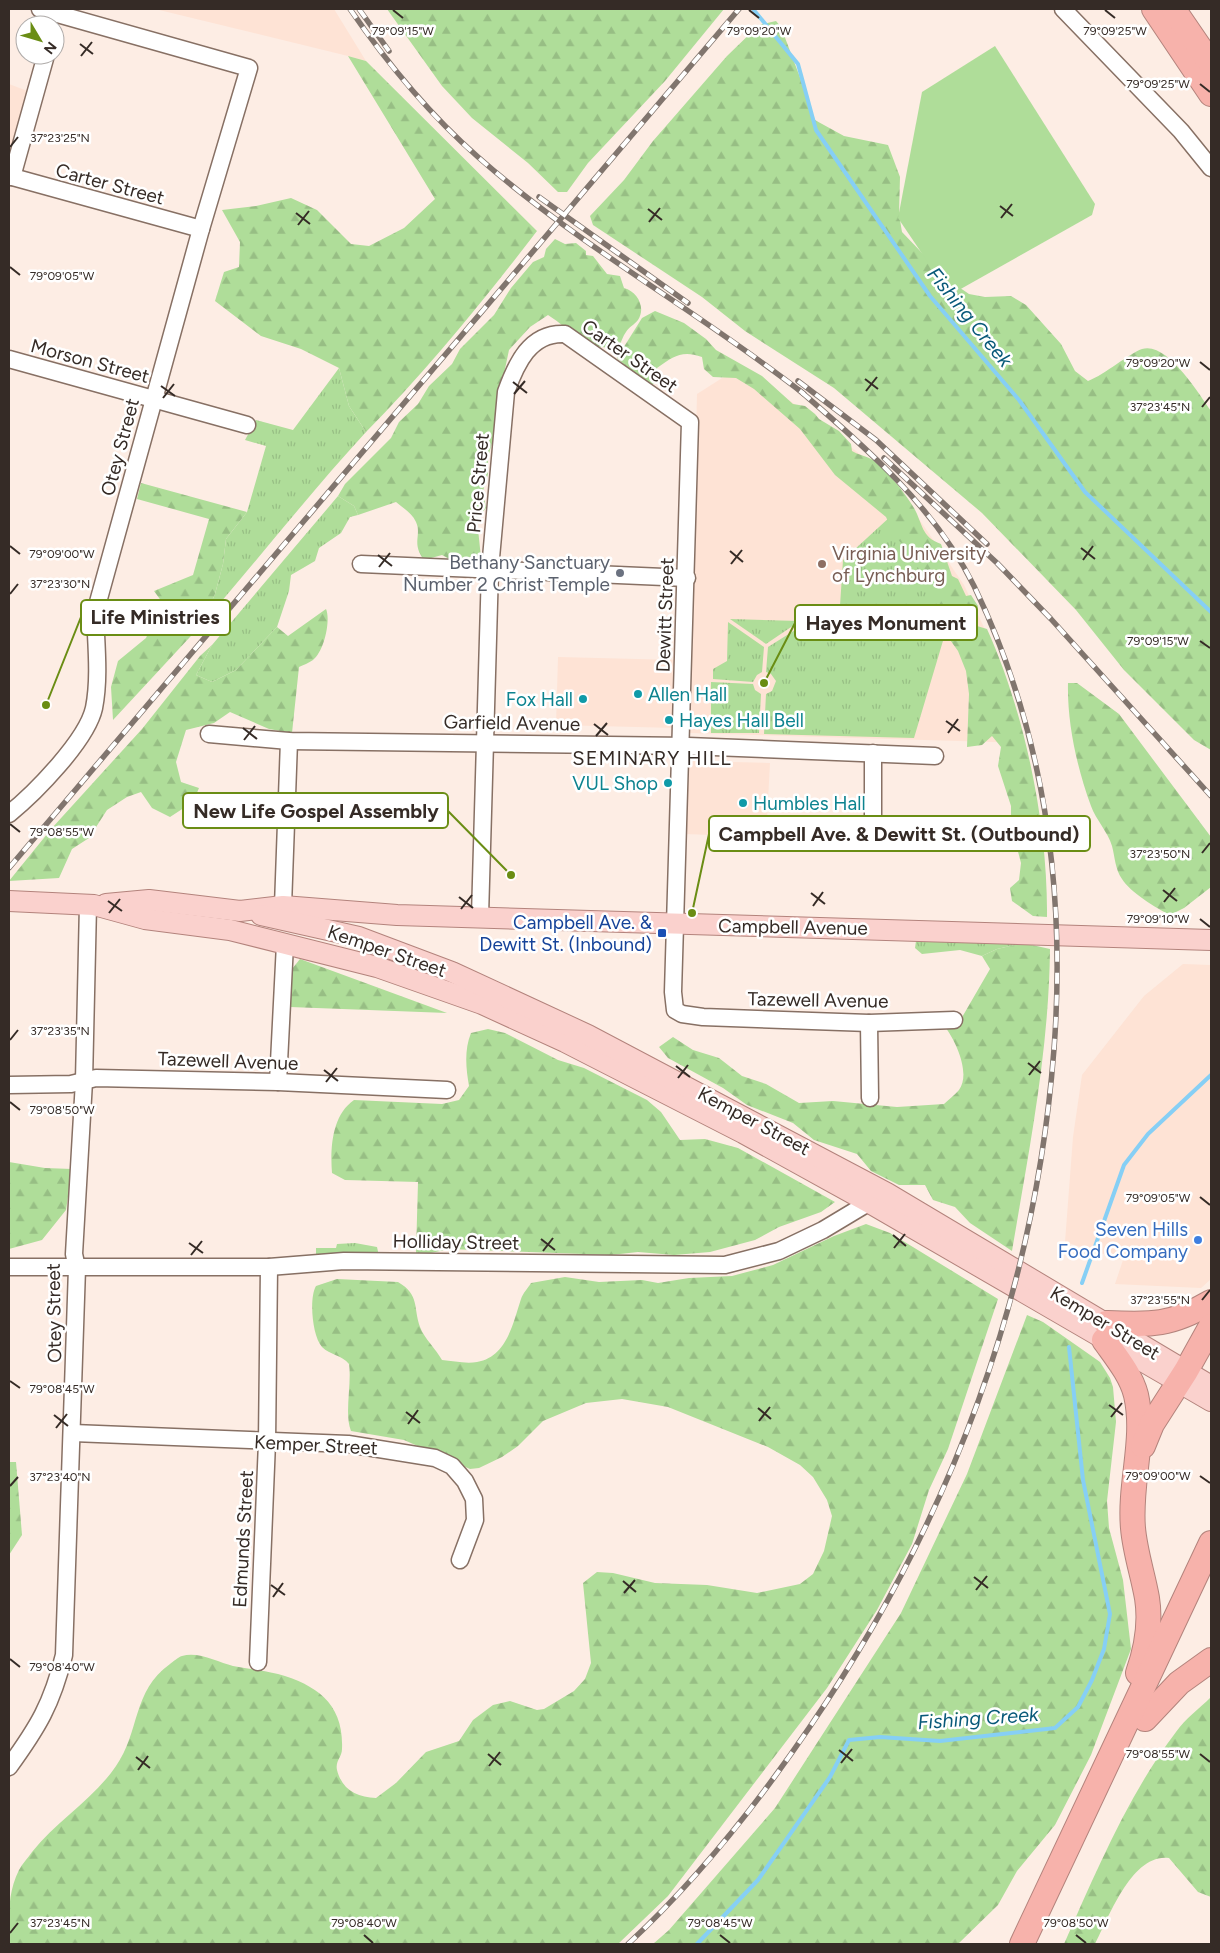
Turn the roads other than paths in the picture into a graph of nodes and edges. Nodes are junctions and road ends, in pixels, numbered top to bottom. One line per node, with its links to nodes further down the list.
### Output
1 (1063, 9): 9 (street)
2 (1154, 9): 8 (highway)
3 (1173, 9): 6 (highway)
4 (1188, 9): 6 (highway)
5 (65, 21): 11 (street, Otey Street)
6 (1211, 63)
7 (43, 65): 10 (street)
8 (1211, 94)
9 (1211, 168)
10 (10, 177): 11 (street, Carter Street)
11 (201, 229): 14 (street, Otey Street)
12 (544, 336): 15 (street, Carter Street); 18 (street, Price Street)
13 (9, 359): 14 (street, Morson Street)
14 (154, 399): 16 (street, Morson Street); 26 (street, Otey Street)
15 (690, 422): 19 (street, Dewitt Street)
16 (246, 425)
17 (361, 564): 18 (street)
18 (490, 569): 19 (street); 22 (street, Price Street)
19 (687, 578): 23 (street, Dewitt Street)
20 (209, 734): 21 (street, Garfield Avenue)
21 (288, 740): 22 (street, Garfield Avenue); 30 (street)
22 (484, 743): 23 (street, Garfield Avenue); 33 (street, Price Street)
23 (682, 746): 24 (street, Garfield Avenue); 34 (street, Dewitt Street)
24 (873, 754): 25 (street, Garfield Avenue); 27 (street)
25 (935, 756)
26 (9, 814)
27 (873, 841)
28 (18, 902): 29 (main road, Campbell Avenue)
29 (91, 905): 31 (main road, Campbell Avenue); 37 (main road, Campbell Avenue); 42 (street, Otey Street)
30 (283, 906): 31 (main road, Campbell Avenue); 32 (main road, Campbell Avenue)
31 (240, 911): 35 (main road, Kemper Street)
32 (374, 913): 33 (main road, Campbell Avenue); 35 (main road)
33 (480, 916): 34 (main road, Campbell Avenue)
34 (676, 924): 36 (main road, Campbell Avenue); 39 (street, Dewitt Street)
35 (359, 937): 38 (main road); 47 (main road, Kemper Street)
36 (1211, 940)
37 (285, 944): 38 (main road, Campbell Avenue); 43 (street)
38 (350, 960): 48 (main road, Kemper Street)
39 (682, 1014): 41 (street, Tazewell Avenue)
40 (954, 1020): 41 (street, Tazewell Avenue)
41 (868, 1023): 46 (street)
42 (84, 1081): 43 (street, Tazewell Avenue); 44 (street, Tazewell Avenue); 51 (street, Otey Street)
43 (278, 1082): 45 (street, Tazewell Avenue)
44 (9, 1085)
45 (446, 1090)
46 (870, 1098)
47 (887, 1193): 48 (street, Holliday Street); 54 (main road, Kemper Street)
48 (868, 1202): 50 (street, Holliday Street); 54 (main road, Kemper Street)
49 (9, 1267): 51 (street, Holliday Street)
50 (269, 1267): 51 (street, Holliday Street); 59 (street, Edmunds Street)
51 (77, 1268): 58 (street, Otey Street)
52 (1211, 1302): 54 (highway)
53 (1211, 1326): 55 (highway)
54 (1105, 1332): 55 (main road, Kemper Street); 60 (highway)
55 (1182, 1377): 56 (main road, Kemper Street); 57 (main road, Kemper Street); 60 (highway)
56 (1211, 1386)
57 (1211, 1402)
58 (73, 1433): 59 (street, Kemper Street); 68 (street, Otey Street)
59 (268, 1442): 62 (street, Kemper Street); 65 (street, Edmunds Street)
60 (1139, 1455): 67 (highway)
61 (1211, 1543): 67 (highway)
62 (460, 1560)
63 (1211, 1579): 66 (highway)
64 (1211, 1660): 66 (highway)
65 (258, 1662)
66 (1145, 1719): 70 (highway)
67 (1108, 1762): 69 (highway)
68 (9, 1767)
69 (1022, 1944)
70 (1039, 1944)

